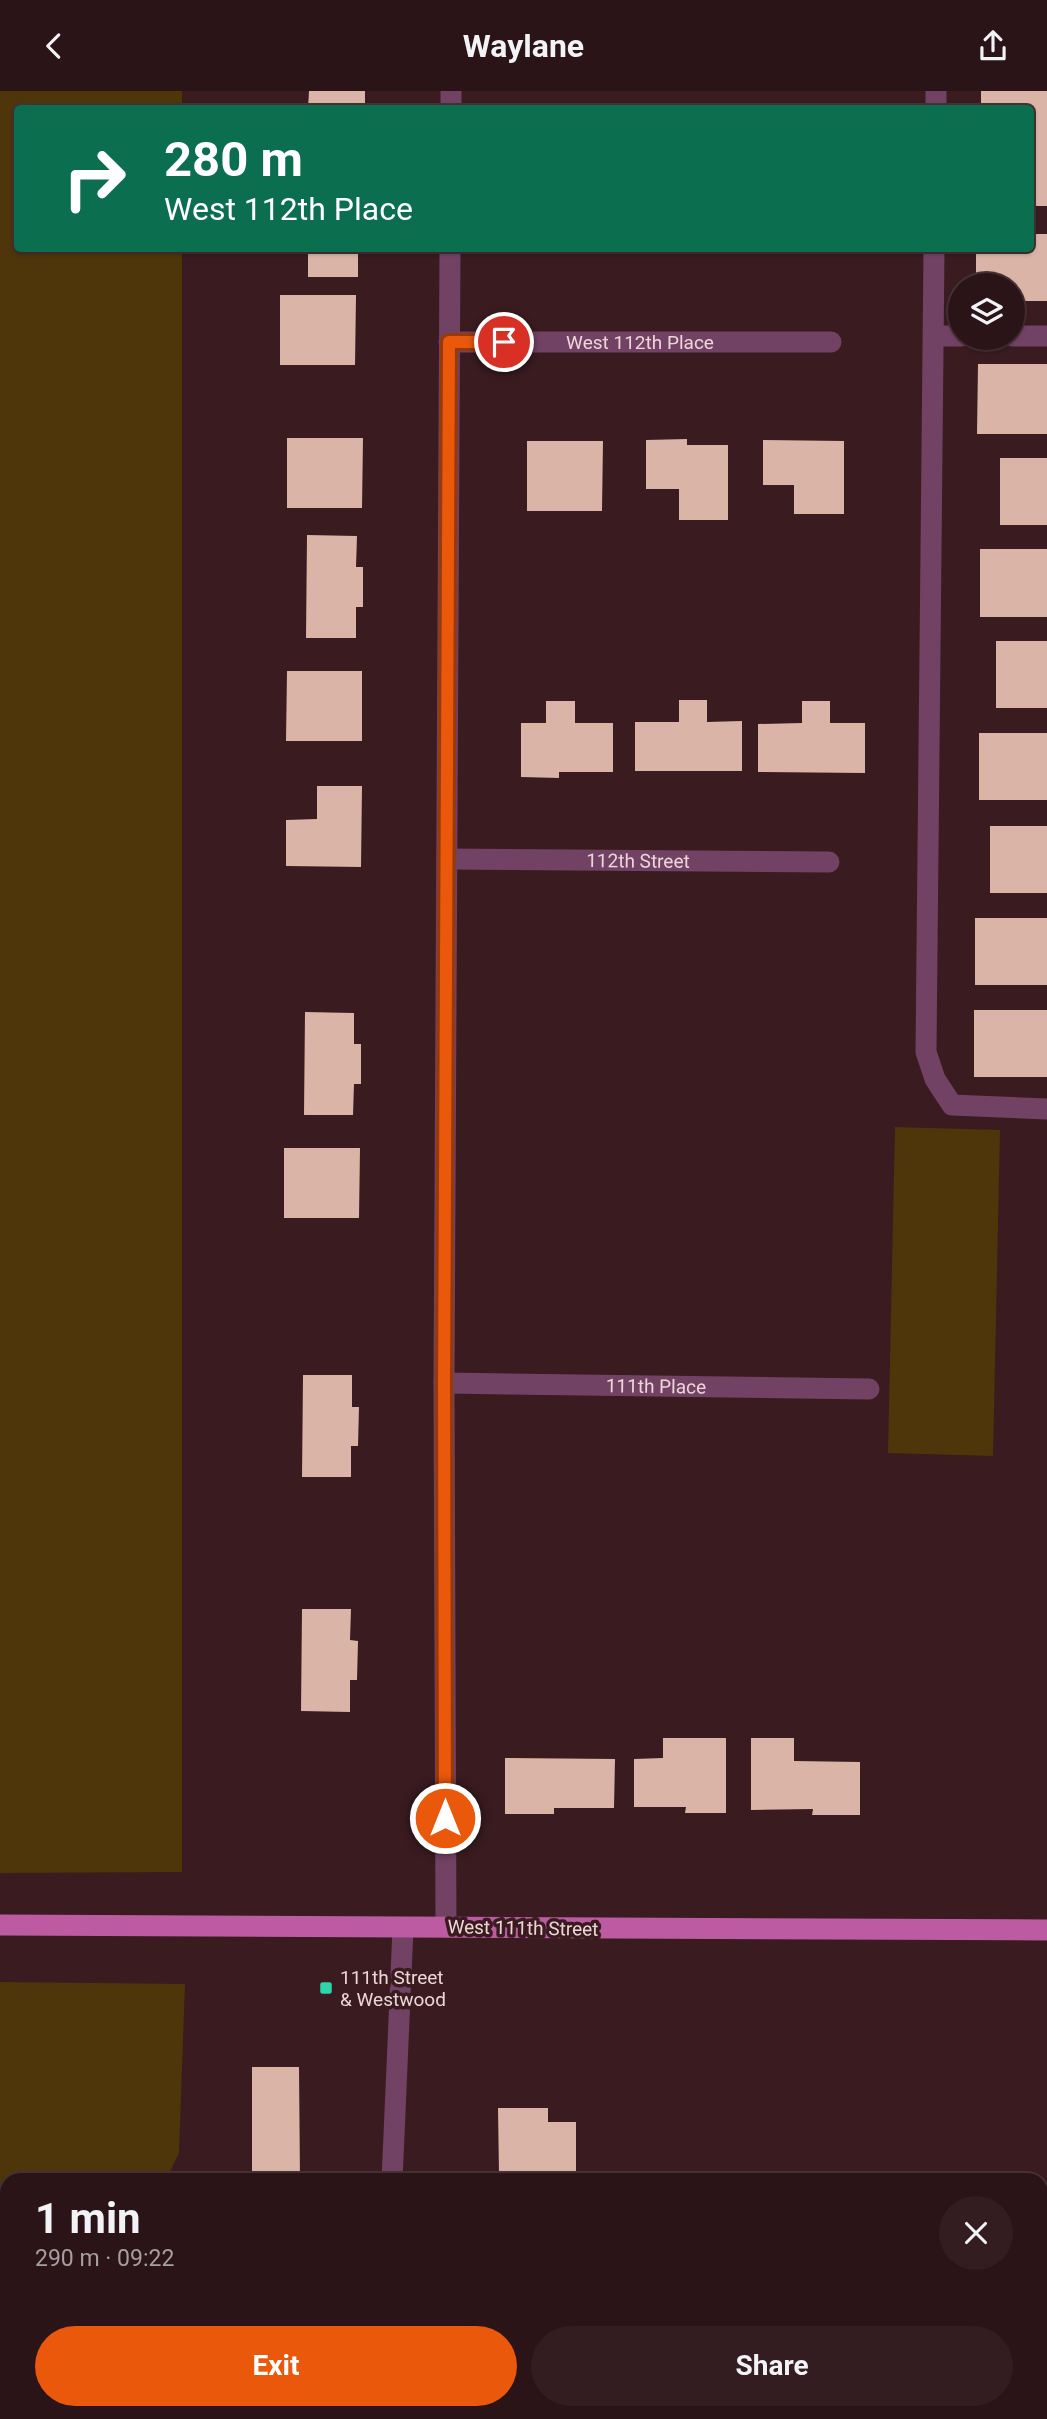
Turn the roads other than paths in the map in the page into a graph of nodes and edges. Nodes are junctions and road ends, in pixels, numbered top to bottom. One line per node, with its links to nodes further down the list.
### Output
1 (450, 252): 7 (street)
2 (934, 252): 4 (street)
3 (1047, 335): 6 (street)
4 (934, 336): 5 (street); 11 (street)
5 (948, 336)
6 (1025, 336)
7 (449, 342): 8 (street, West 112th Place); 9 (street)
8 (831, 342)
9 (447, 859): 10 (street, 112th Street); 12 (street)
10 (829, 862)
11 (1047, 1109)
12 (444, 1383): 13 (street, 111th Place); 15 (street)
13 (869, 1389)
14 (0, 1925): 16 (main road, West 111th Street)
15 (446, 1927): 16 (main road, West 111th Street); 17 (main road, West 111th Street)
16 (403, 1928): 18 (street)
17 (1047, 1930)
18 (393, 2173)

